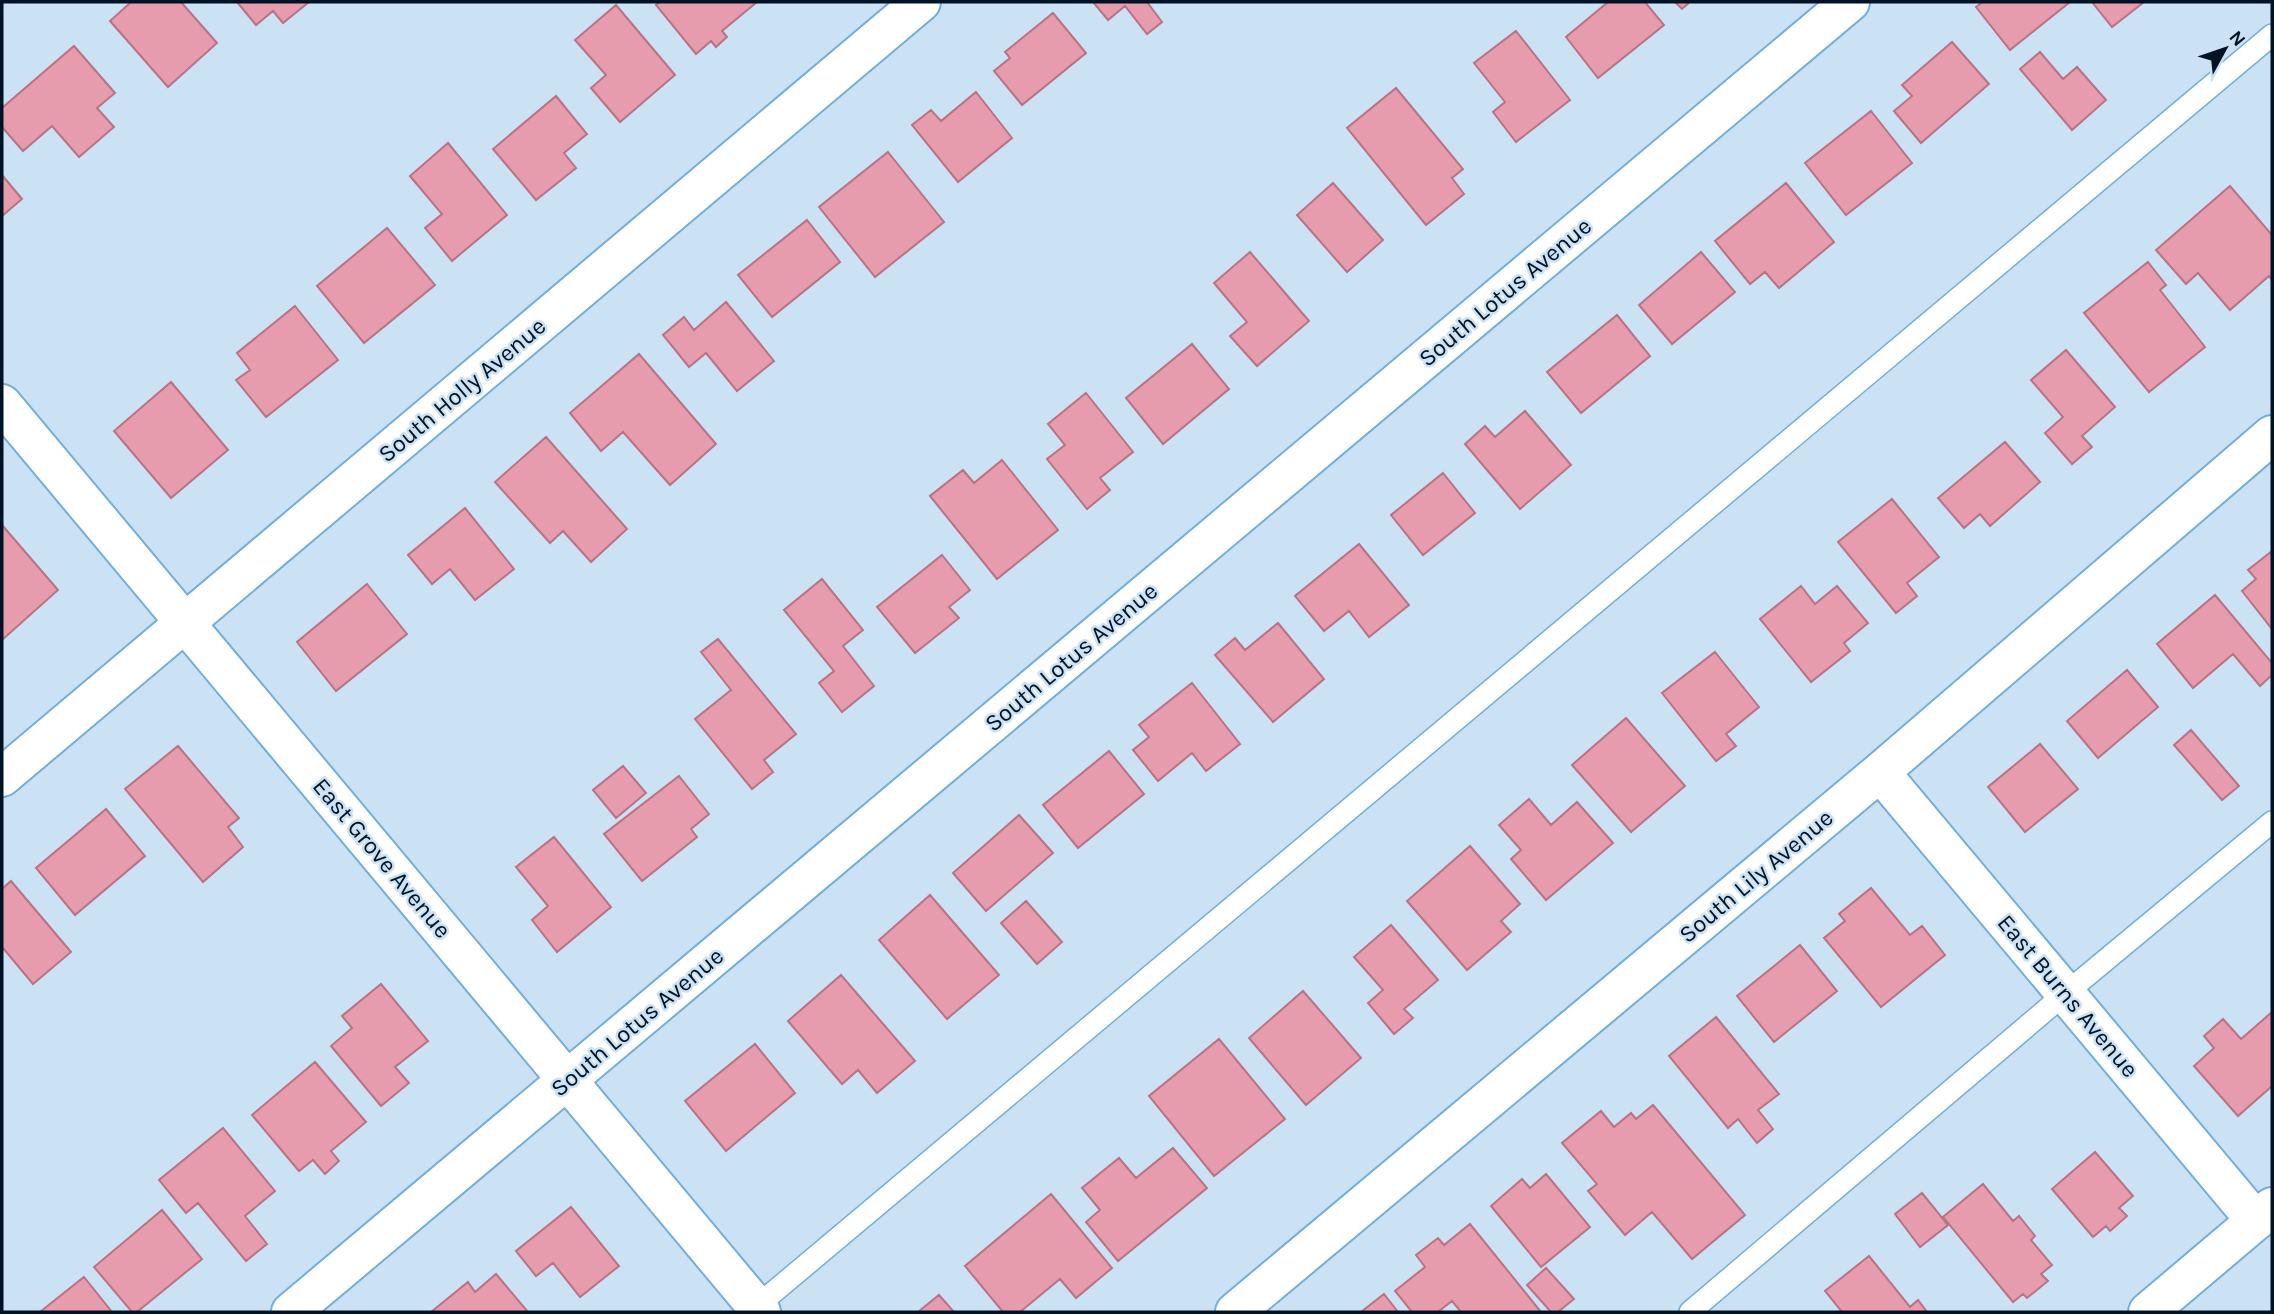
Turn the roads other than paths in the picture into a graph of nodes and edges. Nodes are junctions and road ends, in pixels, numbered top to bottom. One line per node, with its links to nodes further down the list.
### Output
1 (921, 2): 6 (street, South Holly Avenue)
2 (1850, 2): 11 (street, South Lotus Avenue)
3 (2272, 35): 13 (lane)
4 (2, 404): 6 (street, East Grove Avenue)
5 (2272, 435): 7 (street, South Lily Avenue)
6 (185, 623): 8 (street, South Holly Avenue); 11 (street, East Grove Avenue)
7 (1881, 772): 10 (street, East Burns Avenue); 15 (street, South Lily Avenue)
8 (2, 778)
9 (2272, 822): 10 (lane)
10 (2066, 993): 12 (street, East Burns Avenue); 16 (lane)
11 (568, 1080): 13 (street, East Grove Avenue); 14 (street, South Lotus Avenue)
12 (2264, 1214): 17 (street)
13 (756, 1310)
14 (292, 1312)
15 (1235, 1312)
16 (1690, 1312)
17 (2148, 1312)

